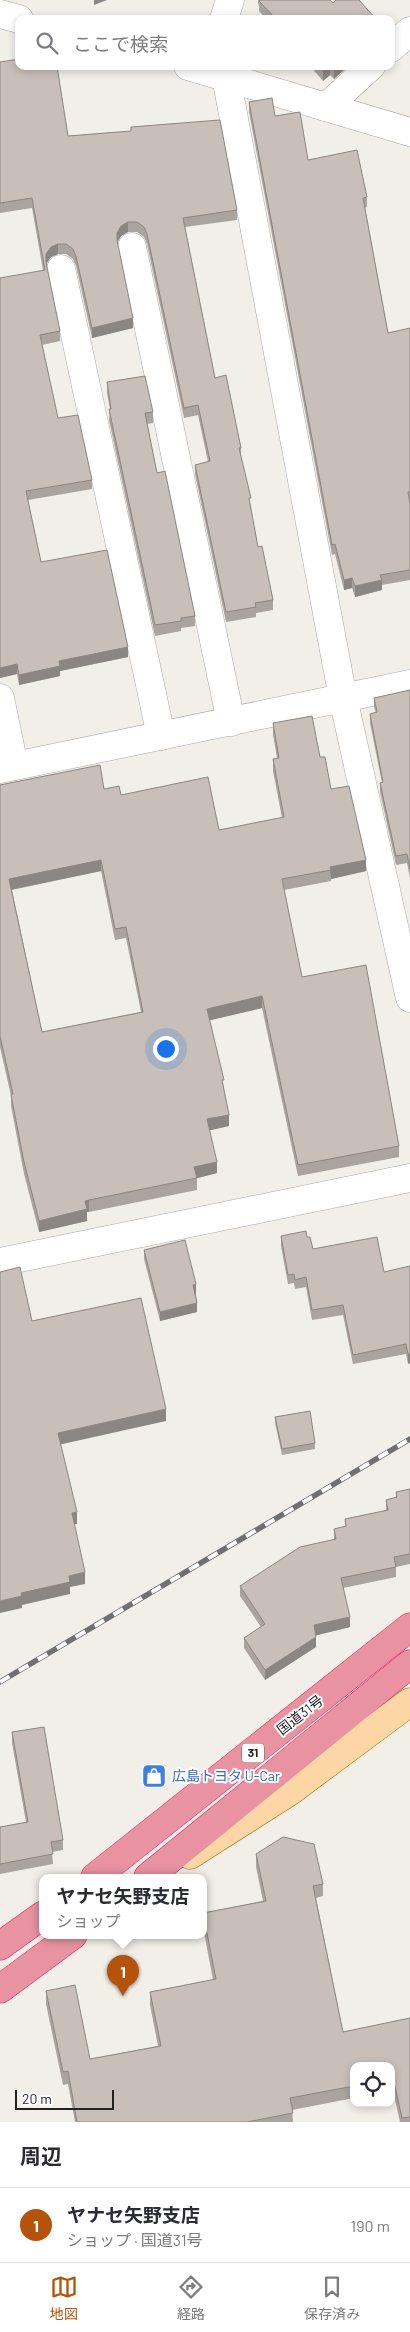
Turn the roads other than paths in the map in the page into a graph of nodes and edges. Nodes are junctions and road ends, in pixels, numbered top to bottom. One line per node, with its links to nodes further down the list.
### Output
1 (230, 0): 3 (street)
2 (0, 14): 4 (street)
3 (225, 15)
4 (15, 18)
5 (410, 31): 6 (street)
6 (395, 44)
7 (367, 70): 9 (street)
8 (224, 71): 9 (street); 15 (street)
9 (326, 107): 10 (street)
10 (407, 127)
11 (132, 247): 16 (street)
12 (61, 269): 17 (street)
13 (410, 684): 15 (street)
14 (0, 698): 18 (street)
15 (343, 698): 16 (street); 19 (street)
16 (230, 722): 17 (street)
17 (161, 736): 18 (street)
18 (7, 768)
19 (410, 998)
20 (410, 1178): 21 (street)
21 (0, 1262)
22 (410, 1627): 25 (highway, 国道31号 / 31)
23 (410, 1664): 26 (highway, 国道31号 / 31)
24 (410, 1702): 27 (main road)
25 (99, 1874)
26 (152, 1874)
27 (160, 1874)
28 (39, 1918): 30 (highway)
29 (68, 1939): 31 (highway)
30 (0, 1946)
31 (0, 1989)

